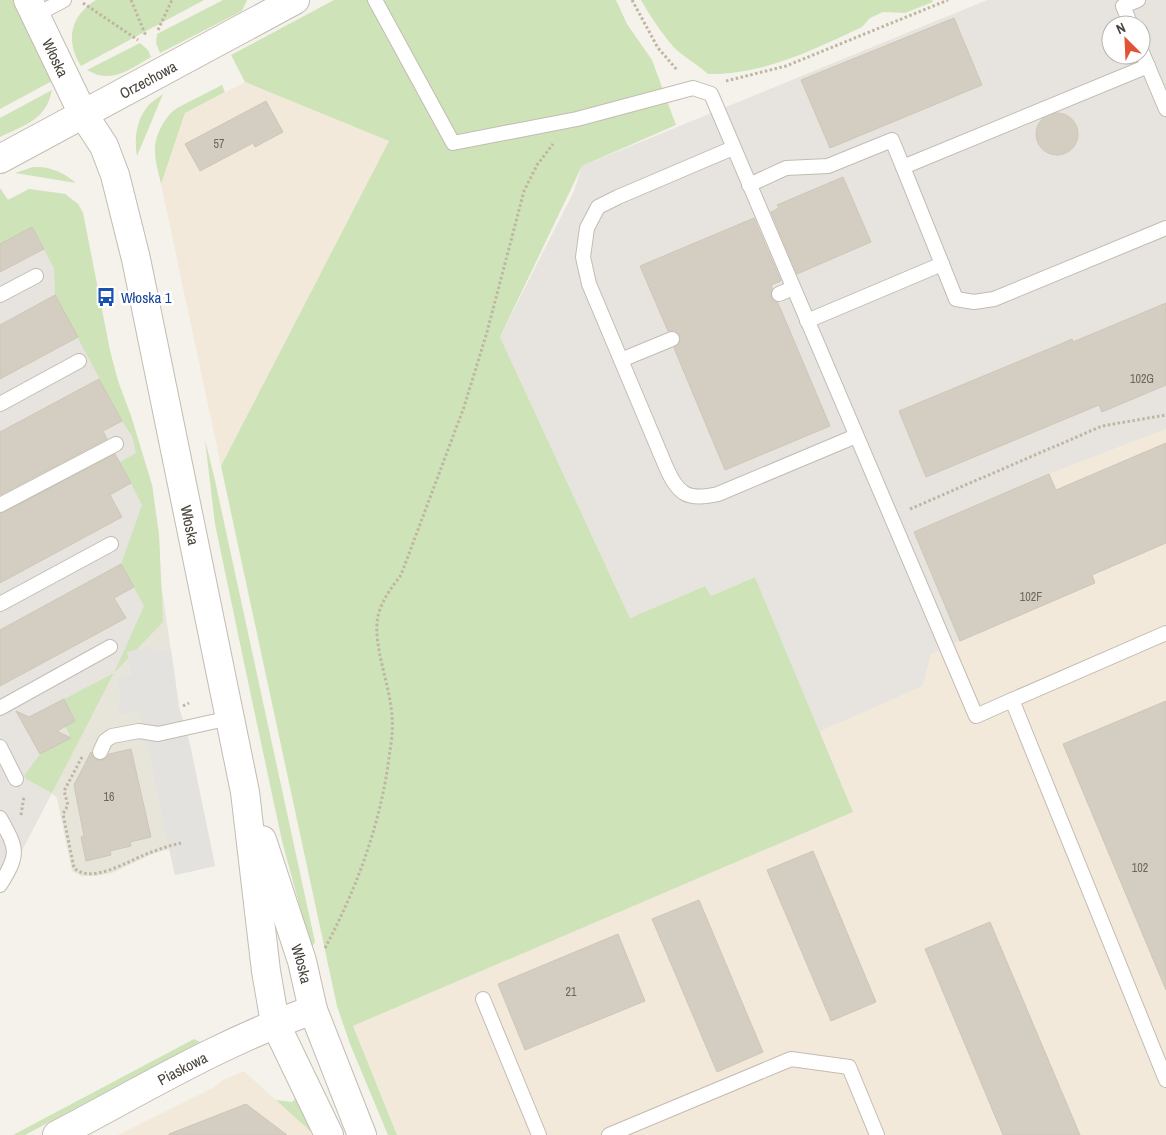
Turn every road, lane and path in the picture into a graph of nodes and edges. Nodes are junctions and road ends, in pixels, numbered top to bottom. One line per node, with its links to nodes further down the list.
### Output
1 (64, 0): 10 (lane)
2 (78, 0): 14 (path)
3 (131, 0): 13 (path)
4 (172, 0): 12 (path)
5 (294, 0): 18 (street, Orzechowa)
6 (374, 0): 19 (lane)
7 (632, 0): 16 (path)
8 (948, 0): 16 (path)
9 (1138, 0): 11 (lane)
10 (32, 8): 18 (street, Włoska)
11 (1127, 15)
12 (158, 30)
13 (146, 36)
14 (138, 40)
15 (1148, 66): 17 (lane); 22 (lane)
16 (693, 88): 19 (lane); 20 (lane)
17 (1166, 108)
18 (82, 114): 21 (street, Orzechowa); 48 (street, Włoska)
19 (577, 119): 58 (path)
20 (733, 148): 23 (lane); 32 (lane)
21 (0, 159)
22 (903, 167): 23 (lane); 25 (lane)
23 (749, 186): 27 (lane)
24 (1166, 228): 25 (lane)
25 (942, 264): 30 (lane)
26 (36, 276): 29 (lane)
27 (793, 288): 28 (lane); 30 (lane)
28 (779, 294)
29 (0, 295)
30 (807, 321): 36 (lane)
31 (672, 339): 32 (lane)
32 (621, 360): 36 (lane)
33 (79, 361): 34 (lane)
34 (0, 404)
35 (1166, 415): 39 (path)
36 (856, 436): 39 (lane)
37 (116, 444): 38 (lane)
38 (0, 506)
39 (891, 518): 44 (lane)
40 (110, 544): 41 (lane)
41 (0, 604)
42 (1166, 634): 44 (lane)
43 (110, 647): 46 (lane)
44 (1012, 700): 62 (lane)
45 (189, 703): 47 (path)
46 (0, 708)
47 (176, 710)
48 (230, 718): 50 (lane); 53 (street, Włoska)
49 (0, 748): 52 (lane)
50 (100, 752)
51 (82, 756): 56 (path)
52 (16, 778): 55 (path)
53 (245, 792): 60 (street, Włoska); 61 (street, Włoska)
54 (0, 818): 55 (lane)
55 (13, 842): 57 (lane)
56 (181, 843)
57 (0, 885)
58 (322, 955)
59 (483, 999): 66 (lane)
60 (313, 1010): 61 (street, Piaskowa); 65 (street, Włoska)
61 (275, 1023): 63 (street, Piaskowa); 64 (street, Włoska)
62 (1166, 1080)
63 (57, 1135)
64 (329, 1135)
65 (362, 1135)
66 (540, 1135)
67 (609, 1135): 68 (lane)
68 (878, 1135)

